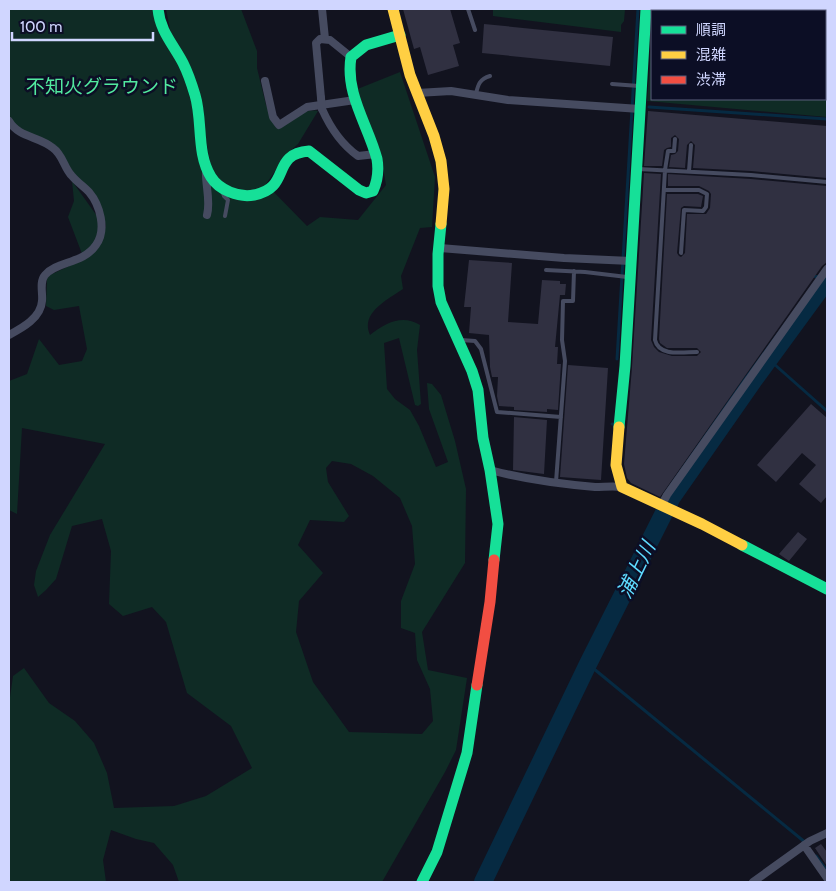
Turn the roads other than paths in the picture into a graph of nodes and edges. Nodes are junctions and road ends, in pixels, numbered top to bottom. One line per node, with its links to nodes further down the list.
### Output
1 (158, 9): 22 (street)
2 (322, 9): 8 (street)
3 (393, 9): 7 (street)
4 (468, 9): 6 (lane)
5 (646, 9): 13 (street)
6 (475, 30)
7 (400, 35): 9 (street); 14 (street)
8 (325, 39): 9 (street); 21 (street, bridge)
9 (350, 57): 16 (street)
10 (490, 76): 15 (lane)
11 (265, 81): 16 (street)
12 (612, 84): 13 (lane)
13 (639, 86): 17 (street)
14 (417, 93): 15 (street); 31 (street)
15 (475, 95): 17 (street)
16 (355, 100): 21 (street)
17 (634, 109): 23 (street)
18 (9, 121): 38 (street)
19 (675, 139): 24 (lane)
20 (691, 145): 25 (lane)
21 (376, 154): 27 (street)
22 (207, 167): 27 (street); 29 (street)
23 (636, 169): 24 (lane); 33 (street)
24 (665, 170): 25 (lane); 28 (lane)
25 (689, 172): 26 (lane)
26 (827, 182)
27 (222, 188): 30 (lane)
28 (664, 190): 32 (lane); 40 (lane)
29 (207, 215)
30 (225, 216)
31 (440, 248): 33 (street); 39 (street)
32 (681, 254)
33 (625, 261): 37 (street)
34 (546, 270): 35 (lane)
35 (574, 271): 37 (lane); 41 (lane)
36 (826, 272): 45 (street)
37 (628, 277): 44 (street)
38 (9, 335)
39 (459, 340): 41 (lane); 42 (street)
40 (697, 352)
41 (561, 418): 43 (lane)
42 (490, 470): 43 (street); 50 (street)
43 (556, 482): 44 (street)
44 (622, 488): 45 (street)
45 (665, 508): 46 (street)
46 (827, 589)
47 (827, 833): 48 (street)
48 (806, 844): 49 (street); 51 (street)
49 (827, 878)
50 (422, 882)
51 (753, 882)

